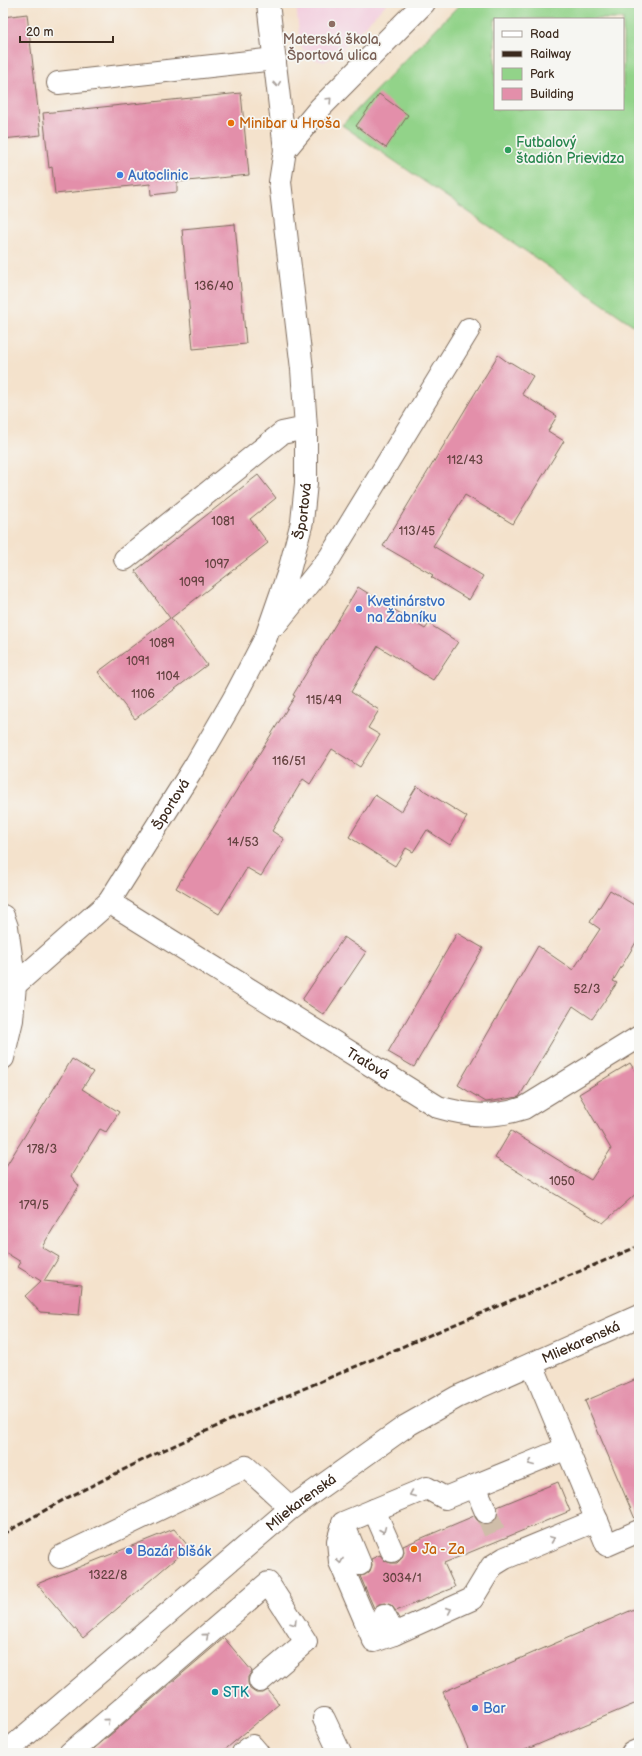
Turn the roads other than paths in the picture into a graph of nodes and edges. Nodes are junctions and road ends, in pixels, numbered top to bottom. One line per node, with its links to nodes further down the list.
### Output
1 (268, 3): 3 (street, Športová)
2 (424, 3): 5 (street, one-way to 2)
3 (274, 59): 4 (street); 5 (street, Športová, one-way to 5)
4 (58, 83)
5 (285, 150): 7 (street, Športová)
6 (469, 328): 9 (street)
7 (306, 428): 8 (street); 9 (street, Športová)
8 (125, 559)
9 (266, 637): 10 (street, Športová)
10 (110, 902): 12 (street, Športová); 13 (street, Traťová)
11 (3, 916): 12 (street)
12 (15, 986): 14 (street)
13 (639, 1037)
14 (3, 1058)
15 (639, 1316): 16 (street, Mliekarenská)
16 (532, 1364): 17 (street); 19 (street, Mliekarenská)
17 (567, 1448): 18 (street, one-way to 18); 22 (street)
18 (475, 1486): 20 (street, one-way to 20); 21 (street)
19 (291, 1508): 26 (street); 32 (street, Mliekarenská)
20 (374, 1510): 23 (street); 25 (street, one-way to 25)
21 (486, 1512)
22 (597, 1520): 23 (street, one-way to 22); 24 (street)
23 (343, 1522): 27 (street)
24 (639, 1531)
25 (392, 1551)
26 (60, 1557)
27 (360, 1564)
28 (260, 1681): 30 (street, one-way to 28)
29 (324, 1719): 35 (street)
30 (74, 1750)
31 (639, 1750): 36 (street)
32 (5, 1753)
33 (243, 1753): 34 (street)
34 (258, 1753)
35 (340, 1753)
36 (632, 1753)

